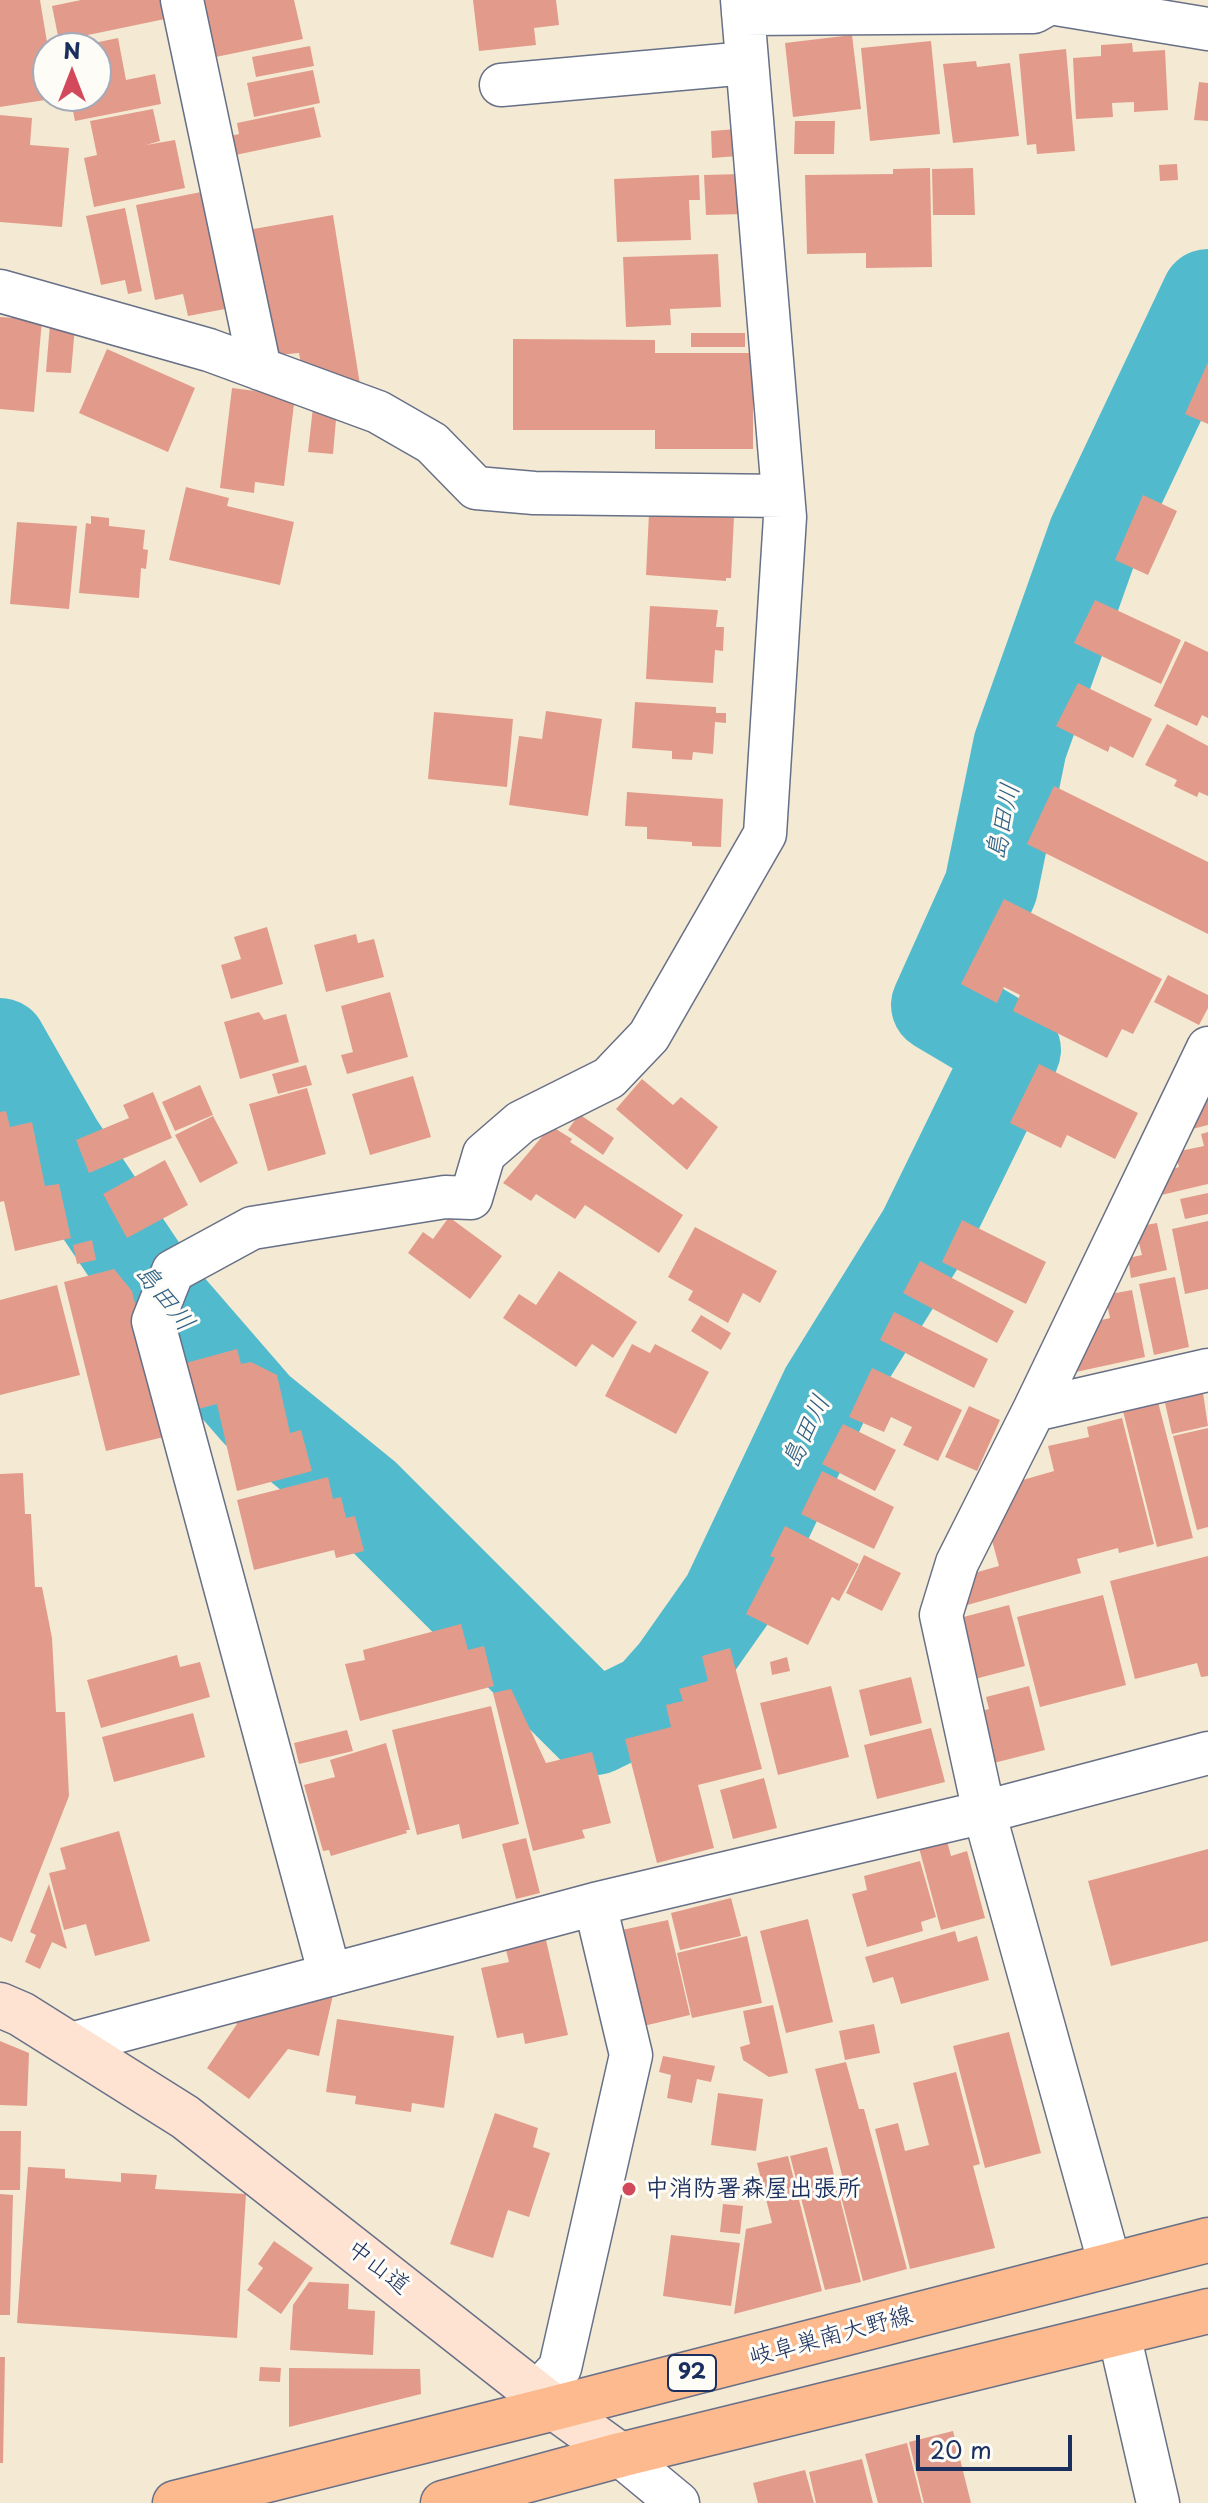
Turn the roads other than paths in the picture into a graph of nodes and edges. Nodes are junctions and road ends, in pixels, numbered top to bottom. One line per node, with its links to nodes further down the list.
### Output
1 (182, 0): 8 (street)
2 (1050, 2): 3 (street); 4 (street)
3 (743, 7): 5 (street)
4 (1208, 29)
5 (747, 63): 6 (street); 9 (street)
6 (501, 85)
7 (0, 291): 8 (street)
8 (260, 369): 9 (street)
9 (783, 496): 16 (street)
10 (1208, 1048): 12 (street)
11 (1208, 1370): 12 (street)
12 (1034, 1410): 14 (street)
13 (1208, 1753): 14 (street)
14 (984, 1812): 15 (street); 20 (street)
15 (595, 1904): 16 (street); 23 (street)
16 (330, 1975): 18 (street)
17 (0, 2005): 18 (street, 中山道)
18 (71, 2044): 23 (street, 中山道)
19 (1208, 2240): 20 (main road, 岐阜巣南大野線 / 92)
20 (1110, 2265): 23 (main road, 岐阜巣南大野線 / 92)
21 (1208, 2311): 22 (main road)
22 (1119, 2334): 24 (main road); 28 (street)
23 (546, 2401): 24 (street, 中山道); 25 (main road, 岐阜巣南大野線 / 92)
24 (620, 2455): 26 (main road); 27 (street, 中山道)
25 (175, 2503)
26 (443, 2503)
27 (678, 2503)
28 (1158, 2503)

